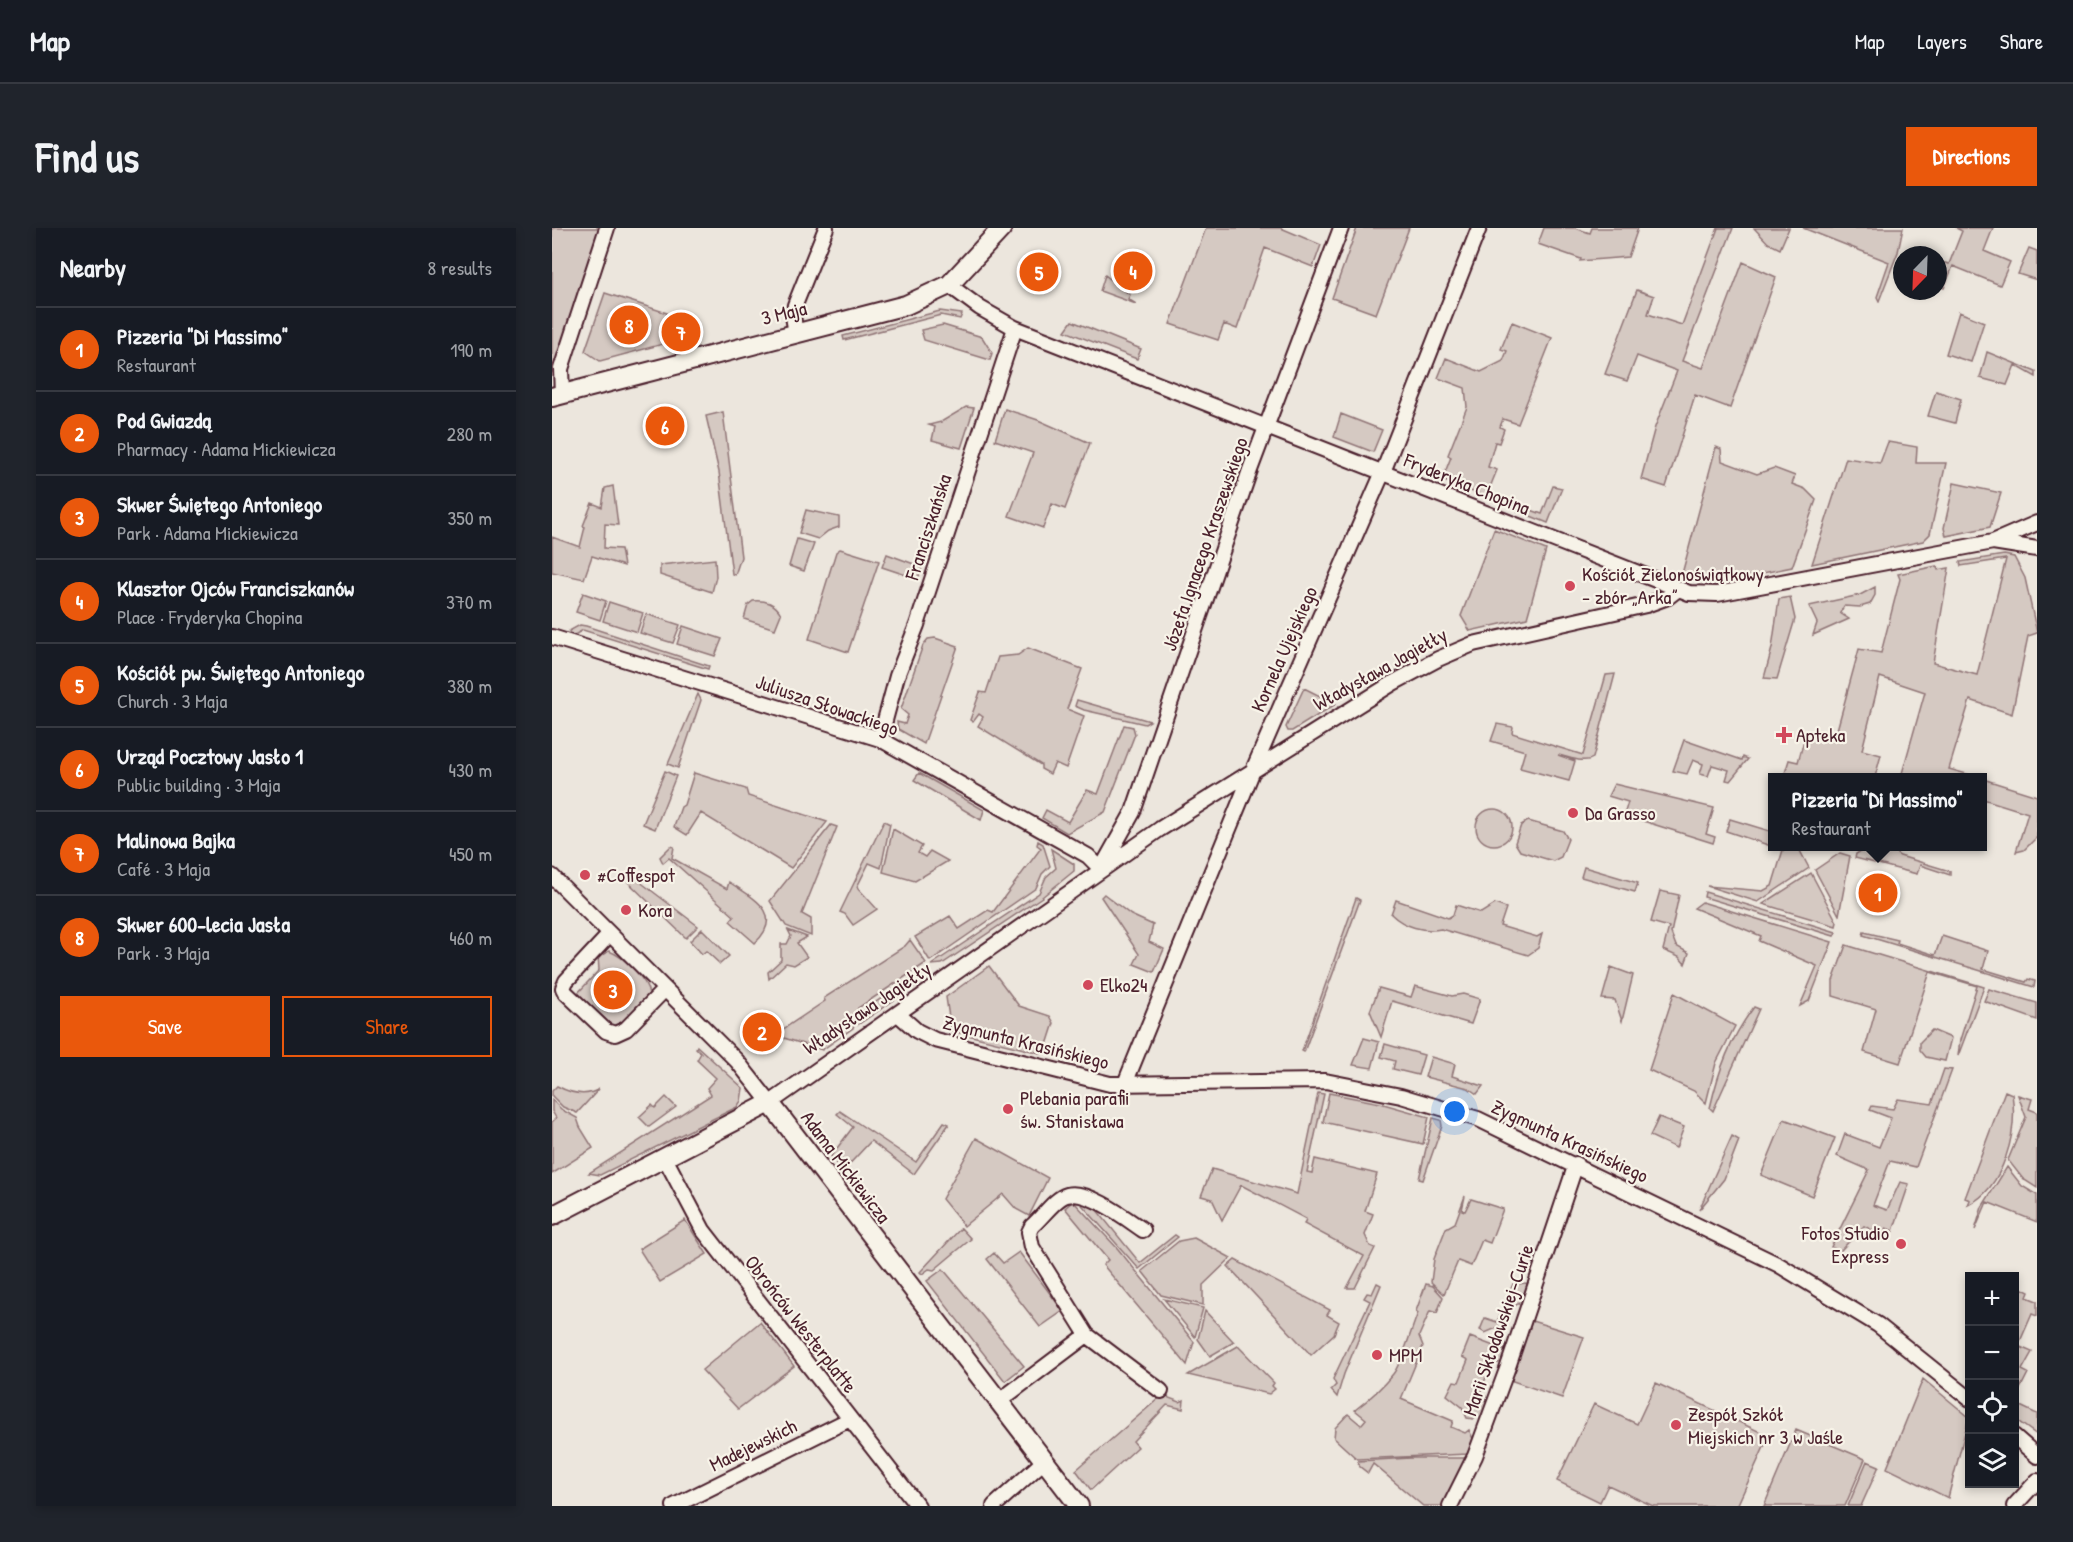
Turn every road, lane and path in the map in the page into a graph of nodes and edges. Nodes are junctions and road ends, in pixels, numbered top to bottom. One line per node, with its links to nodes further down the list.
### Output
1 (607, 228): 9 (street)
2 (826, 228): 8 (street)
3 (1002, 228): 6 (street, 3 Maja)
4 (1341, 228): 10 (street, Józefa Ignacego Kraszewskiego)
5 (1479, 228): 11 (street, Kornela Ujejskiego)
6 (950, 285): 7 (street, Fryderyka Chopina); 8 (street, 3 Maja)
7 (1015, 328): 10 (street, Fryderyka Chopina); 18 (street, Franciszkańska)
8 (796, 334): 9 (street, 3 Maja)
9 (557, 395)
10 (1267, 427): 11 (street, Fryderyka Chopina); 21 (street, Józefa Ignacego Kraszewskiego)
11 (1383, 472): 16 (street, Fryderyka Chopina); 19 (street, Kornela Ujejskiego)
12 (2037, 525): 13 (street); 14 (street)
13 (1993, 542): 15 (street); 16 (street, Fryderyka Chopina)
14 (2037, 544)
15 (2037, 549)
16 (1677, 590): 19 (street, Władysława Jagiełły)
17 (552, 637): 18 (street, Juliusza Słowackiego)
18 (880, 739): 22 (street, Juliusza Słowackiego)
19 (1253, 770): 20 (street, Władysława Jagiełły); 27 (street, Kornela Ujejskiego)
20 (1160, 830): 21 (street, Władysława Jagiełły); 22 (street, Władysława Jagiełły)
21 (1122, 835): 22 (street, Józefa Ignacego Kraszewskiego)
22 (1101, 869): 26 (street, Władysława Jagiełły)
23 (552, 876): 24 (street, Adama Mickiewicza)
24 (609, 935): 25 (street, Adama Mickiewicza); 25 (street)
25 (664, 990): 28 (street, Adama Mickiewicza)
26 (899, 1015): 27 (street, Zygmunta Krasińskiego); 28 (street, Władysława Jagiełły)
27 (1124, 1086): 30 (street, Zygmunta Krasińskiego)
28 (770, 1103): 29 (street, Władysława Jagiełły); 36 (street, Adama Mickiewicza)
29 (665, 1158): 31 (street, Władysława Jagiełły); 37 (street, Obrońców Westerplatte)
30 (1576, 1164): 35 (street, Zygmunta Krasińskiego); 46 (street, Marii Skłodowskiej-Curie)
31 (552, 1216)
32 (1143, 1230): 33 (street)
33 (1087, 1335): 34 (street); 36 (street)
34 (1161, 1391)
35 (1965, 1395)
36 (998, 1402): 40 (street, Adama Mickiewicza)
37 (850, 1419): 42 (street, Madejewskich); 43 (street, Obrońców Westerplatte)
38 (2019, 1440): 39 (street)
39 (2037, 1456): 41 (street)
40 (1044, 1461): 44 (street); 45 (street, Adama Mickiewicza)
41 (2037, 1478): 47 (street)
42 (674, 1506)
43 (918, 1506)
44 (994, 1506)
45 (1079, 1506)
46 (1450, 1506)
47 (2014, 1506)

